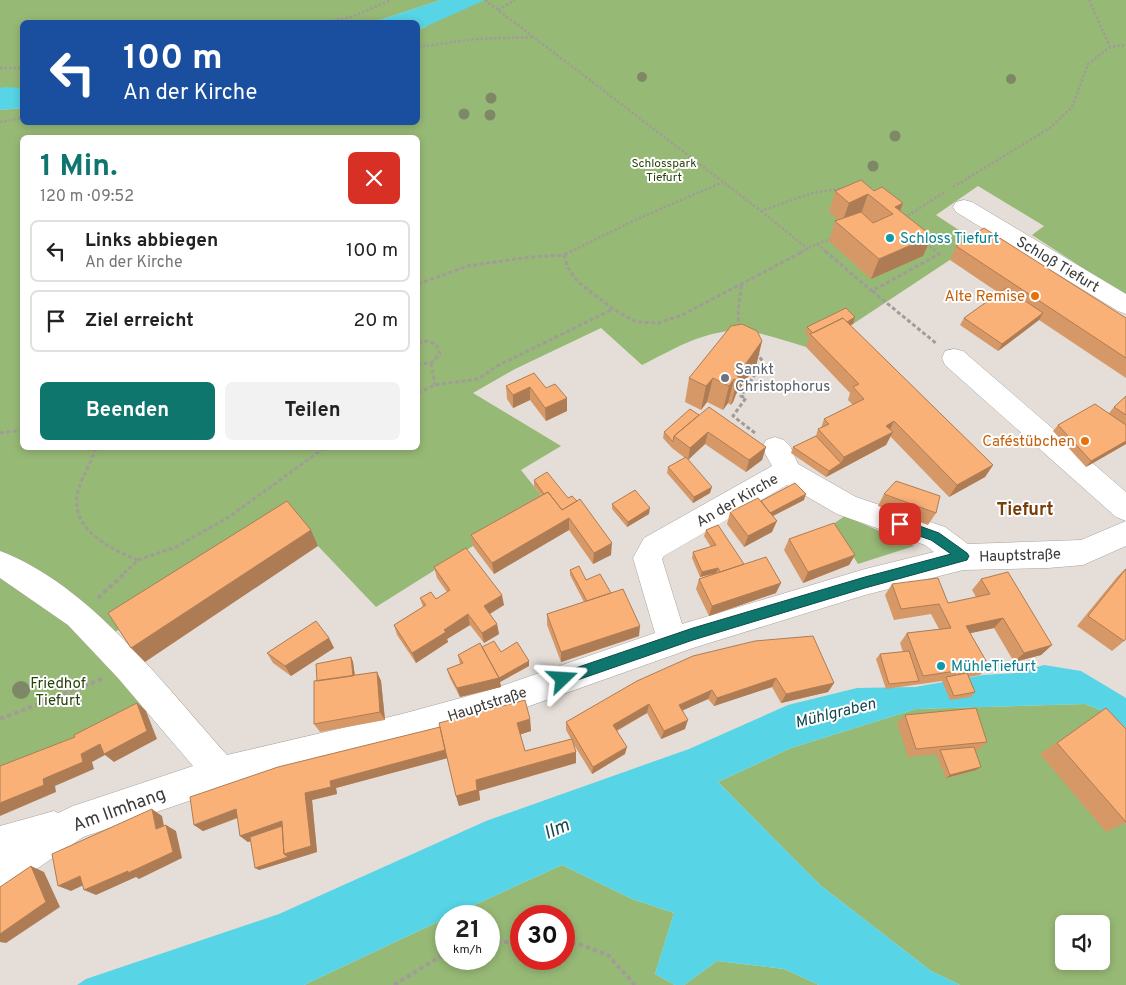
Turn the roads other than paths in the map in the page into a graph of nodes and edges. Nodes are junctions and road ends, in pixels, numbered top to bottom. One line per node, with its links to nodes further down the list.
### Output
1 (964, 207): 2 (street, Schloß Tiefurt)
2 (1126, 305)
3 (954, 358): 4 (street)
4 (1126, 509)
5 (1126, 532): 6 (street, Hauptstraße)
6 (963, 556): 8 (street, Hauptstraße); 8 (street, An der Kirche)
7 (0, 564): 9 (street)
8 (672, 641): 9 (street, Hauptstraße)
9 (221, 773): 10 (street, Am Ilmhang)
10 (73, 823): 11 (street); 12 (street, Am Ilmhang)
11 (0, 843)
12 (0, 874)

